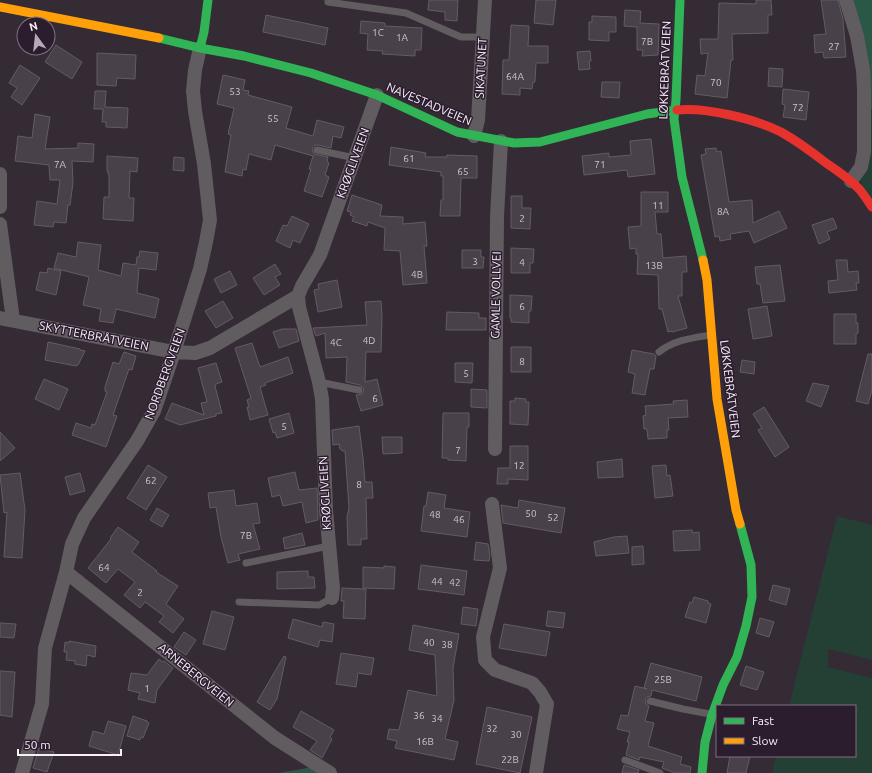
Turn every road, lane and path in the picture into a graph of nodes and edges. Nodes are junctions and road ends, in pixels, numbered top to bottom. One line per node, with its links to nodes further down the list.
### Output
1 (208, 0): 8 (street, NORDBERGVEIEN)
2 (328, 0): 7 (lane)
3 (485, 0): 7 (street, SIKATUNET)
4 (680, 0): 10 (street, LØKKEBRÅTVEIEN)
5 (846, 0): 16 (street)
6 (0, 7): 8 (street, NAVESTADVEIEN)
7 (483, 37): 11 (street, SIKATUNET)
8 (200, 48): 9 (street, NAVESTADVEIEN); 23 (street, NORDBERGVEIEN)
9 (377, 95): 11 (street, NAVESTADVEIEN); 14 (street, KRØGLIVEIEN)
10 (675, 110): 12 (street, NAVESTADVEIEN); 16 (street, NAVESTADVEIEN); 22 (street, LØKKEBRÅTVEIEN)
11 (474, 136): 12 (street, NAVESTADVEIEN)
12 (501, 141): 27 (street, GAMLE VOLLVEI)
13 (317, 150): 14 (lane)
14 (355, 158): 20 (street, KRØGLIVEIEN)
15 (0, 174): 17 (street)
16 (851, 181): 18 (street, NAVESTADVEIEN)
17 (0, 207)
18 (872, 207)
19 (0, 224): 21 (street, SKYTTERBRÅTVEIEN)
20 (298, 296): 23 (street); 25 (street, KRØGLIVEIEN)
21 (6, 319): 23 (street, SKYTTERBRÅTVEIEN)
22 (711, 334): 24 (lane); 35 (street, LØKKEBRÅTVEIEN)
23 (174, 352): 31 (street, NORDBERGVEIEN)
24 (659, 352)
25 (319, 382): 26 (lane); 29 (street, KRØGLIVEIEN)
26 (359, 390)
27 (495, 448)
28 (492, 504): 39 (street)
29 (329, 546): 30 (lane); 32 (street, KRØGLIVEIEN)
30 (246, 563)
31 (66, 572): 37 (street, NORDBERGVEIEN); 38 (street, ARNEBERGVEIEN)
32 (332, 598): 33 (lane, KRØGLIVEIEN)
33 (239, 602)
34 (650, 701): 35 (lane)
35 (712, 714): 41 (street, LØKKEBRÅTVEIEN)
36 (625, 760): 40 (lane)
37 (22, 773)
38 (330, 773)
39 (536, 773)
40 (660, 773)
41 (702, 773)

